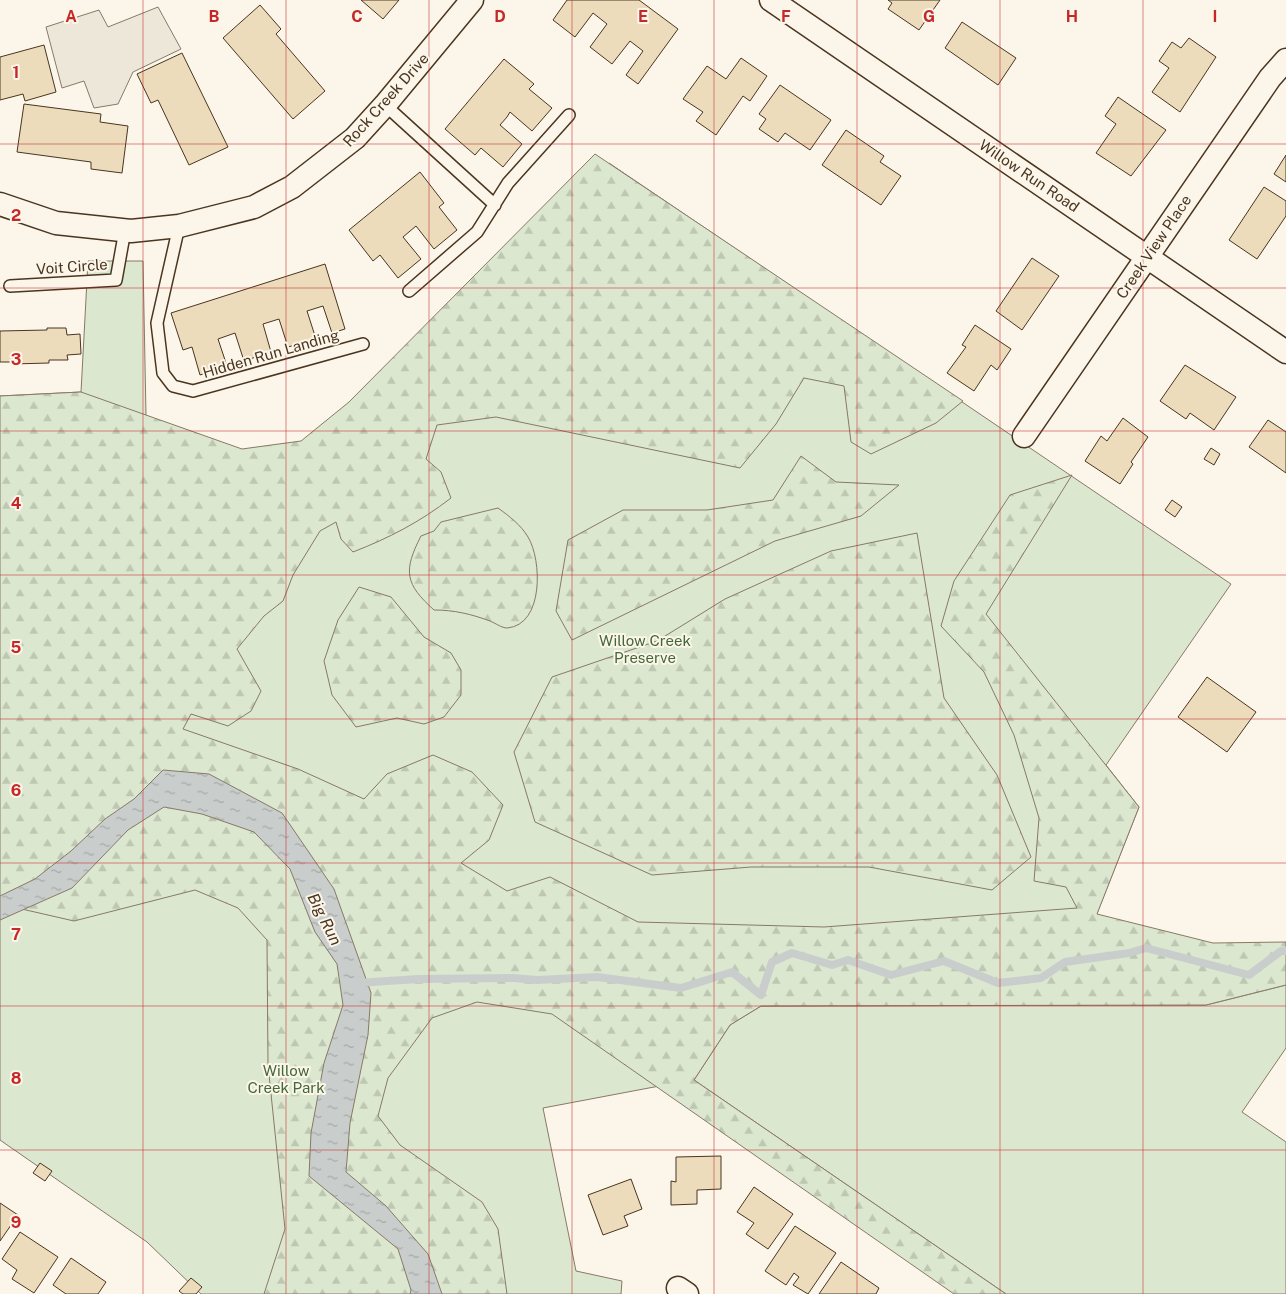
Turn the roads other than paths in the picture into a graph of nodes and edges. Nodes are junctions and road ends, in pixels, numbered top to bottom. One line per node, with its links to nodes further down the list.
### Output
1 (472, 0): 4 (street, Rock Creek Drive)
2 (771, 0): 10 (street, Willow Run Road)
3 (1286, 60): 10 (street, Creek View Place)
4 (385, 105): 7 (lane); 8 (street, Rock Creek Drive)
5 (569, 115): 7 (lane)
6 (0, 204): 9 (street, Rock Creek Drive)
7 (495, 205): 12 (lane)
8 (179, 226): 9 (street, Rock Creek Drive); 13 (lane, Hidden Run Landing)
9 (125, 230): 11 (lane, Voit Circle)
10 (1148, 257): 14 (street, Willow Run Road); 15 (street, Creek View Place)
11 (10, 286)
12 (409, 291)
13 (364, 344)
14 (1286, 352)
15 (1024, 436)

